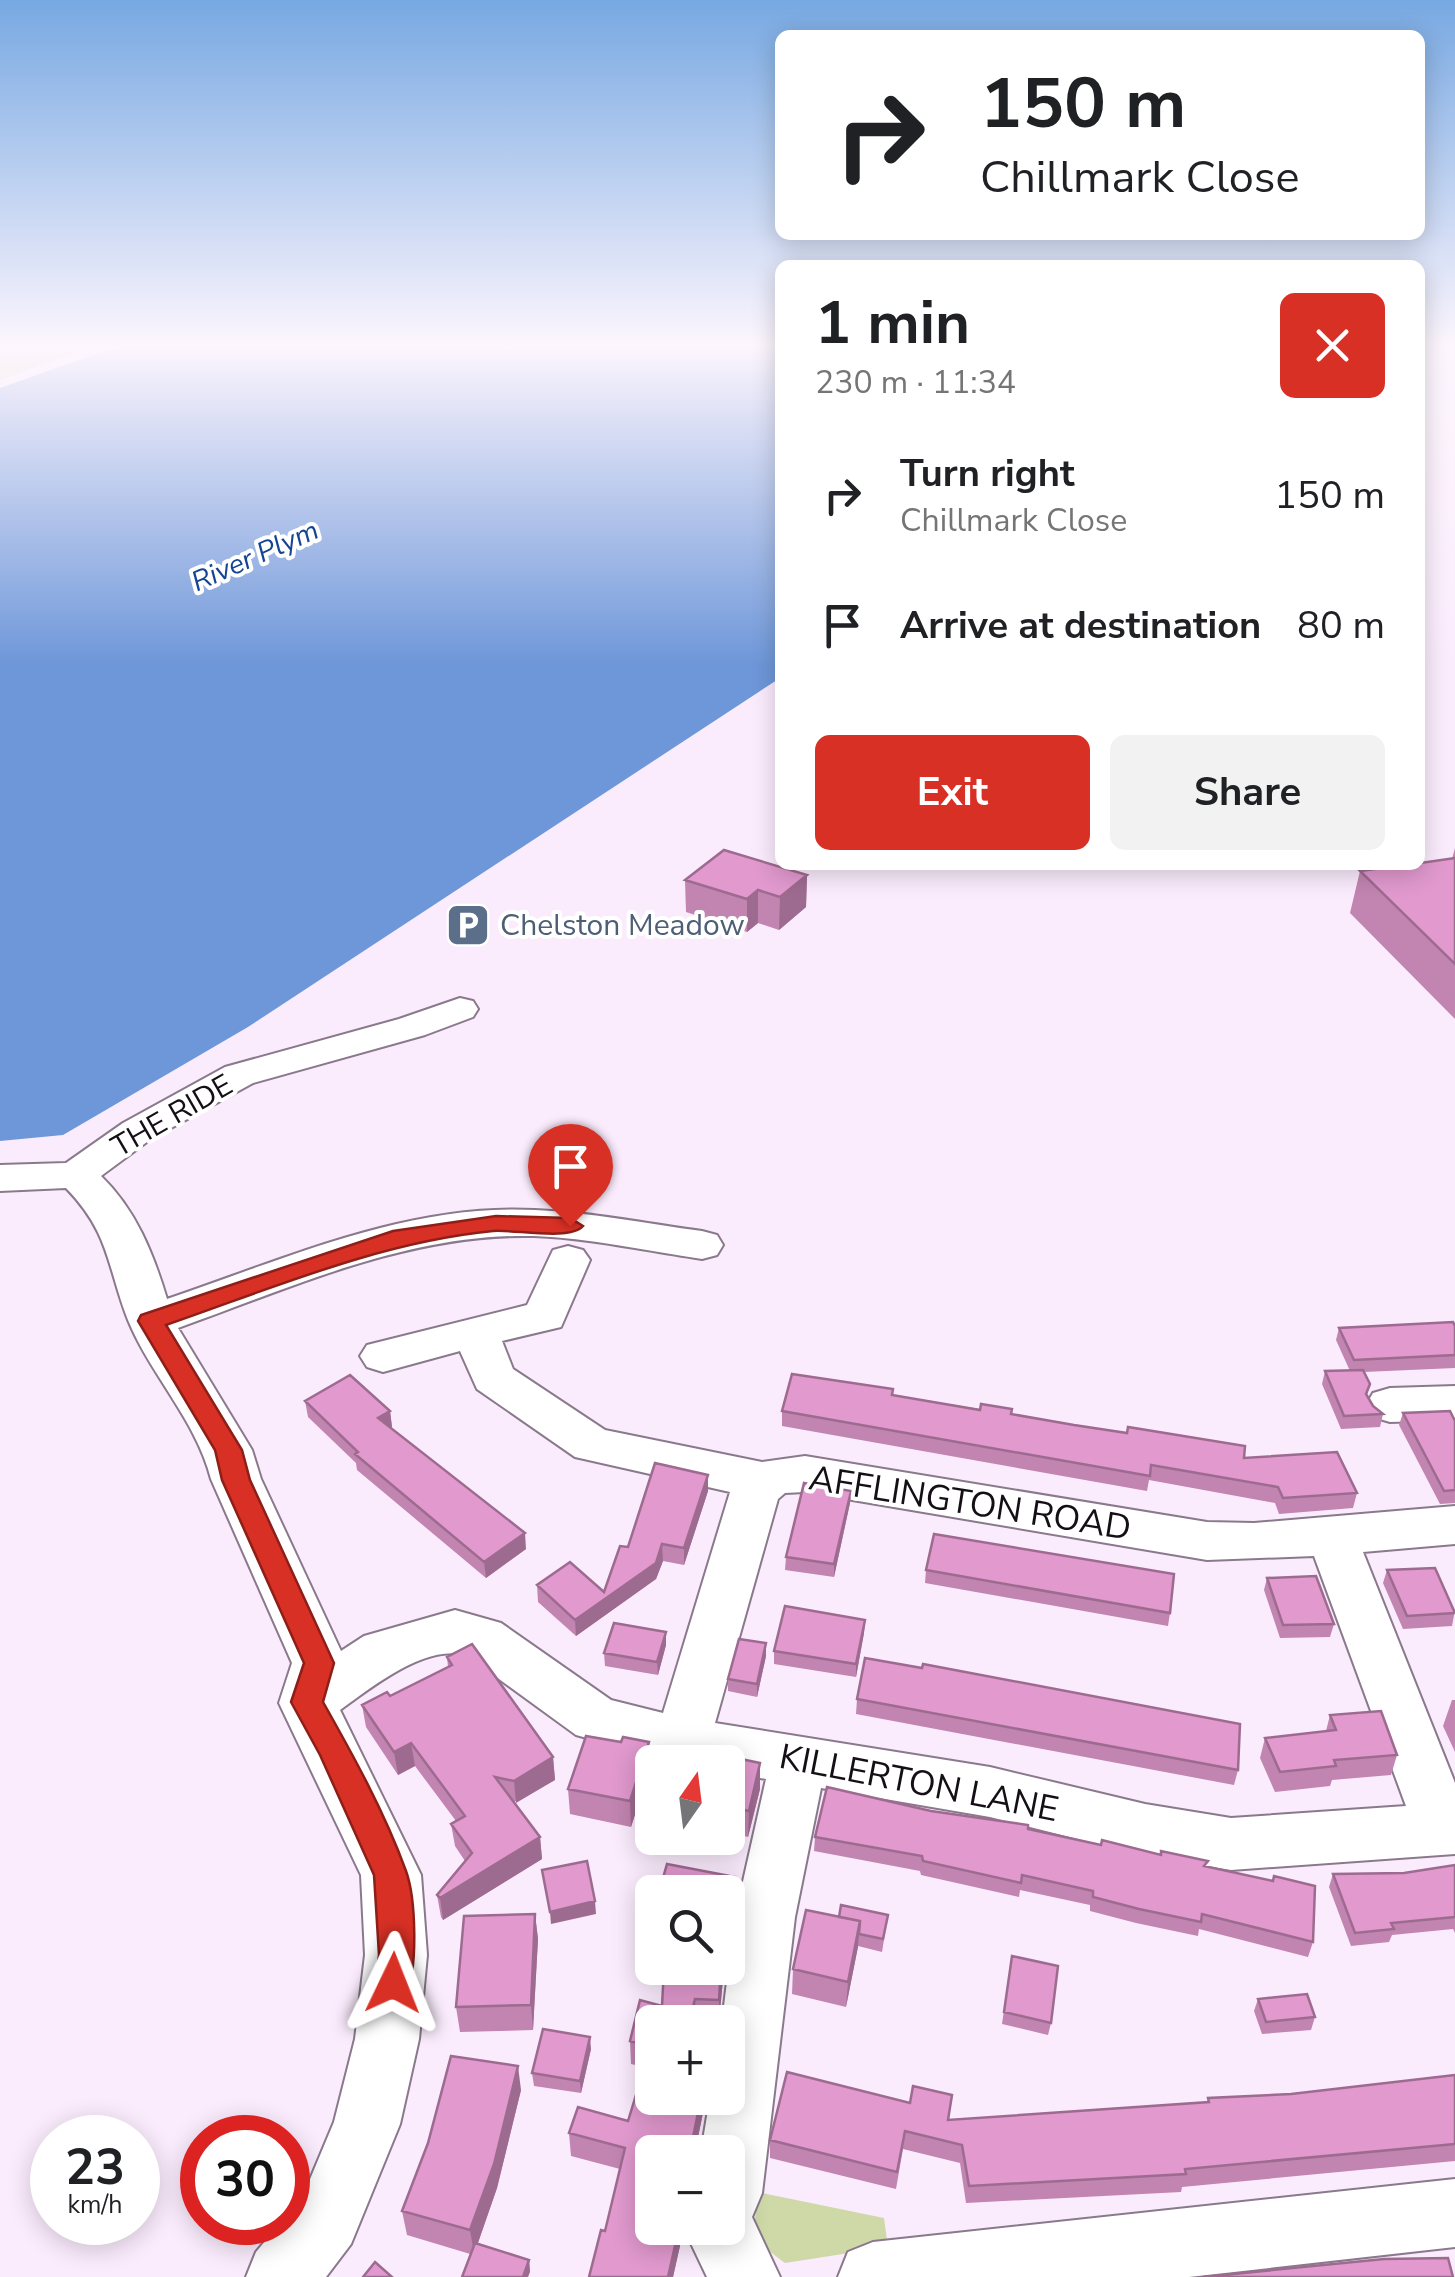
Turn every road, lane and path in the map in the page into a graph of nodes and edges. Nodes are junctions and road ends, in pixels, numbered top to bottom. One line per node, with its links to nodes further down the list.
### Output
1 (460, 1009): 2 (street, THE RIDE)
2 (76, 1175): 3 (street); 6 (street)
3 (0, 1178)
4 (702, 1245): 6 (street)
5 (568, 1260): 7 (street)
6 (150, 1321): 14 (street)
7 (476, 1331): 8 (street); 11 (street)
8 (383, 1356)
9 (1455, 1403): 10 (street)
10 (1390, 1404)
11 (765, 1481): 13 (street, AFFLINGTON ROAD); 15 (street, AFFLINGTON ROAD)
12 (1455, 1525): 13 (street, AFFLINGTON ROAD)
13 (1331, 1535): 17 (street)
14 (307, 1702): 15 (street, KILLERTON LANE); 21 (street)
15 (682, 1741): 16 (street, KILLERTON LANE)
16 (799, 1759): 17 (street, KILLERTON LANE); 18 (street)
17 (1449, 1829)
18 (737, 2135)
19 (1455, 2213): 23 (street)
20 (730, 2245): 22 (street)
21 (281, 2277)
22 (745, 2277)
23 (873, 2277)

